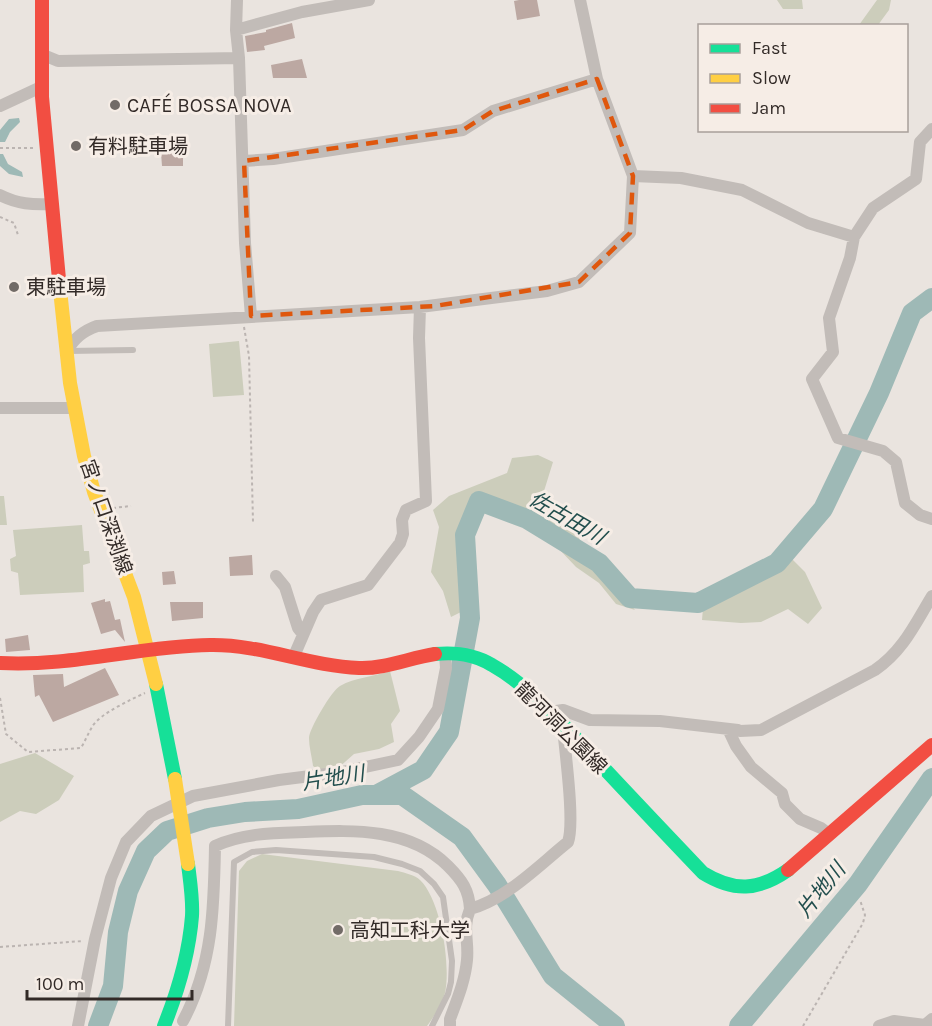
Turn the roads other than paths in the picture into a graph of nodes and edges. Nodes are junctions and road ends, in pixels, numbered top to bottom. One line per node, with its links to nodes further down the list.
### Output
1 (42, 0): 6 (main road, 宮ノ口深渕線)
2 (237, 0): 5 (street)
3 (369, 0): 5 (street)
4 (580, 0): 8 (street)
5 (236, 30): 7 (street)
6 (41, 54): 7 (street); 9 (main road, 宮ノ口深渕線)
7 (239, 58): 12 (street)
8 (597, 79): 12 (street); 13 (street)
9 (41, 87): 10 (street); 15 (main road, 宮ノ口深渕線)
10 (0, 106)
11 (932, 129): 16 (street)
12 (244, 161): 18 (street)
13 (633, 176): 16 (street); 17 (street)
14 (0, 195): 15 (street)
15 (52, 204): 20 (main road, 宮ノ口深渕線)
16 (854, 237): 23 (street)
17 (420, 307): 18 (street); 26 (street)
18 (246, 316): 20 (street)
19 (133, 350): 20 (lane)
20 (68, 351): 22 (main road, 宮ノ口深渕線)
21 (0, 408): 22 (street)
22 (75, 408): 27 (main road, 宮ノ口深渕線)
23 (932, 519)
24 (276, 576): 26 (street)
25 (932, 596): 33 (street)
26 (303, 633): 29 (street)
27 (148, 650): 29 (main road, 龍河洞公園線); 30 (main road, 龍河洞公園線); 39 (main road, 宮ノ口深渕線, bridge)
28 (449, 654): 29 (main road, 龍河洞公園線); 31 (main road, 龍河洞公園線); 41 (street)
29 (294, 656)
30 (0, 663)
31 (550, 712): 32 (main road, 龍河洞公園線); 33 (street)
32 (563, 727): 35 (main road, 龍河洞公園線); 36 (street)
33 (728, 729): 35 (street)
34 (932, 746): 35 (main road, 龍河洞公園線)
35 (829, 834)
36 (470, 909): 37 (street); 40 (street)
37 (449, 1004): 42 (lane); 43 (lane); 44 (street)
38 (932, 1019): 45 (street)
39 (166, 1021): 40 (street)
40 (183, 1023)
41 (78, 1026)
42 (228, 1026)
43 (432, 1026)
44 (450, 1026)
45 (879, 1026)

